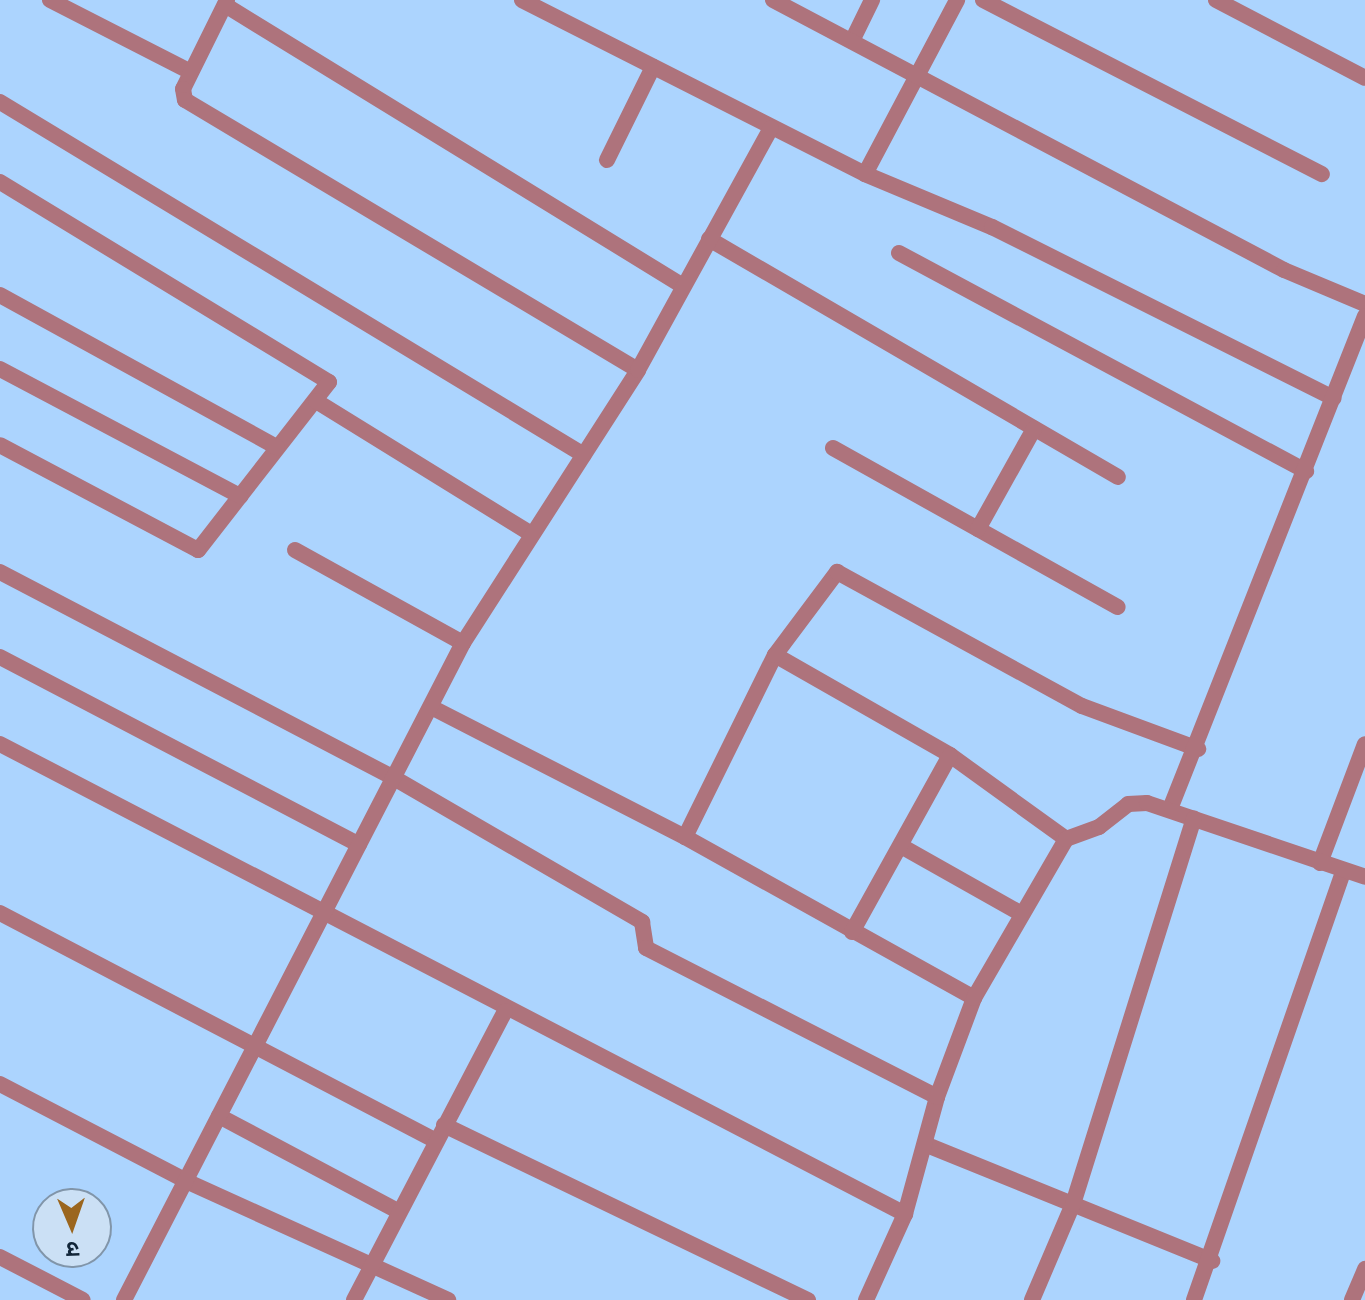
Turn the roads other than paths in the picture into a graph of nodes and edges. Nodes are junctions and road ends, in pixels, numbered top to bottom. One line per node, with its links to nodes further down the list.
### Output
1 (50, 0): 12 (street)
2 (522, 0): 9 (street)
3 (872, 0): 10 (street)
4 (957, 0): 13 (street)
5 (983, 0): 19 (street)
6 (1216, 0): 14 (street)
7 (777, 1): 10 (street)
8 (226, 2): 12 (street); 23 (street)
9 (553, 7): 11 (street)
10 (852, 41): 13 (street)
11 (653, 67): 16 (street); 17 (street)
12 (191, 72): 28 (street)
13 (919, 77): 18 (street); 25 (street)
14 (1365, 78)
15 (0, 102): 35 (street)
16 (771, 128): 18 (street); 21 (street)
17 (607, 160)
18 (865, 174): 29 (street)
19 (1322, 174)
20 (0, 182): 30 (street)
21 (709, 239): 23 (street); 31 (street)
22 (899, 253): 36 (street)
23 (683, 286): 28 (street)
24 (0, 295): 33 (street)
25 (1365, 304)
26 (1365, 316): 29 (street)
27 (0, 369): 38 (street)
28 (638, 370): 35 (street)
29 (1334, 398): 36 (street)
30 (316, 401): 33 (street); 40 (street)
31 (1034, 429): 37 (street); 39 (street)
32 (0, 445): 38 (street)
33 (277, 447): 38 (street)
34 (833, 448): 39 (street)
35 (584, 455): 40 (street)
36 (1306, 471): 50 (street)
37 (1118, 477)
38 (240, 496)
39 (978, 529): 43 (street)
40 (530, 533): 44 (street)
41 (295, 550): 44 (street)
42 (0, 572): 52 (street)
43 (1118, 607)
44 (463, 643): 47 (street)
45 (775, 655): 50 (street); 51 (street); 55 (street)
46 (0, 657): 57 (street)
47 (431, 707): 52 (street); 55 (street)
48 (0, 744): 64 (street)
49 (1365, 744): 59 (street)
50 (1198, 749): 53 (street)
51 (950, 755): 56 (street); 58 (street)
52 (394, 778): 57 (street); 70 (street)
53 (1170, 809): 54 (street); 56 (street)
54 (1194, 819): 59 (street); 76 (street)
55 (685, 837): 65 (street)
56 (1066, 839): 63 (street)
57 (359, 845): 64 (street)
58 (901, 846): 63 (street); 65 (street)
59 (1320, 863): 60 (street)
60 (1344, 870): 61 (street); 80 (street)
61 (1365, 877)
62 (0, 913): 68 (street)
63 (1020, 913): 66 (street)
64 (324, 914): 67 (street); 68 (street)
65 (852, 932): 66 (street)
66 (974, 998): 70 (street)
67 (505, 1011): 72 (street); 78 (street)
68 (255, 1047): 71 (street); 73 (street)
69 (0, 1084): 75 (street)
70 (937, 1097): 74 (street)
71 (219, 1116): 75 (street); 77 (street)
72 (444, 1125): 73 (street); 87 (street)
73 (436, 1141): 77 (street)
74 (927, 1145): 76 (street); 78 (street)
75 (186, 1181): 81 (street); 84 (street)
76 (1073, 1204): 80 (street); 89 (street)
77 (398, 1211): 81 (street)
78 (905, 1214): 88 (street)
79 (0, 1257): 83 (street)
80 (1212, 1261): 90 (street)
81 (370, 1264): 85 (street); 86 (street)
82 (1365, 1269): 91 (street)
83 (83, 1300)
84 (124, 1300)
85 (354, 1300)
86 (448, 1300)
87 (808, 1300)
88 (866, 1300)
89 (1032, 1300)
90 (1194, 1300)
91 (1352, 1300)

